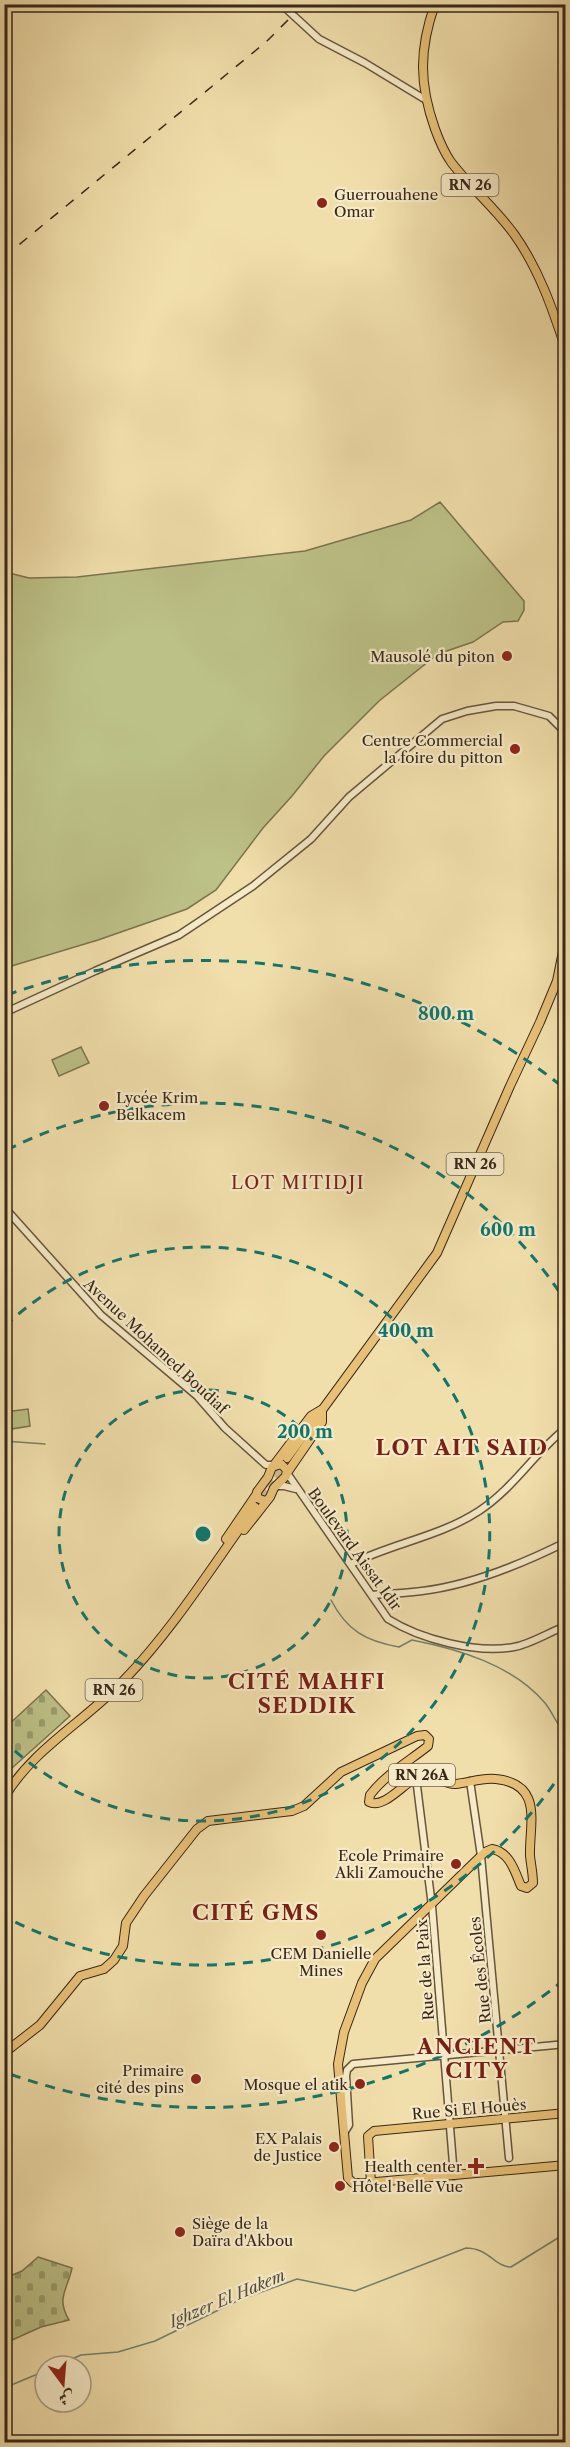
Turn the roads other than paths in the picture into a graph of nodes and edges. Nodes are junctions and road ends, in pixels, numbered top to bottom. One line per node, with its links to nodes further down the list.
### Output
1 (281, 4): 3 (street)
2 (435, 4): 3 (main road, RN 26)
3 (426, 100): 4 (main road, RN 26)
4 (566, 350)
5 (566, 733): 8 (street)
6 (566, 936): 7 (main road, RN 26)
7 (564, 949): 10 (main road, RN 26)
8 (4, 1013)
9 (4, 1207): 13 (street, Avenue Mohamed Boudiaf)
10 (322, 1410): 12 (main road, RN 26); 13 (main road, RN 26); 14 (main road, RN 26)
11 (566, 1428): 21 (street)
12 (287, 1458)
13 (270, 1465): 14 (main road); 17 (main road, RN 26)
14 (287, 1473): 15 (main road, RN 26); 16 (street, Boulevard Aissat Idir)
15 (275, 1486): 16 (street, Boulevard Aissat Idir); 18 (main road, RN 26)
16 (297, 1490): 21 (street, Boulevard Aissat Idir)
17 (256, 1495): 18 (main road); 22 (main road, RN 26)
18 (265, 1501): 22 (main road, RN 26)
19 (255, 1507): 22 (main road, RN 26)
20 (566, 1542): 23 (street)
21 (351, 1564): 23 (street, Boulevard Aissat Idir)
22 (210, 1569): 27 (main road, RN 26)
23 (372, 1595): 24 (street, Boulevard Aissat Idir)
24 (566, 1626)
25 (416, 1778): 26 (main road, RN 26A); 29 (street, Rue de la Paix); 32 (main road, RN 26A)
26 (470, 1781): 28 (street, Rue des Écoles); 28 (main road, RN 26A)
27 (4, 1798)
28 (481, 1856): 29 (main road); 31 (street, Rue des Écoles)
29 (432, 1906): 33 (street, Rue de la Paix); 37 (main road)
30 (566, 2044): 31 (street)
31 (500, 2050): 33 (street); 35 (street, Rue des Écoles)
32 (4, 2053)
33 (444, 2055): 36 (street, Rue de la Paix); 37 (street)
34 (566, 2113): 35 (main road, Rue Si El Houès)
35 (506, 2119): 36 (main road, Rue Si El Houès); 38 (street, Rue des Écoles)
36 (450, 2125): 40 (street, Rue de la Paix); 41 (main road, Rue Si El Houès)
37 (344, 2133): 41 (main road)
38 (509, 2158)
39 (566, 2165): 40 (main road)
40 (454, 2176): 41 (main road)
41 (370, 2183)

